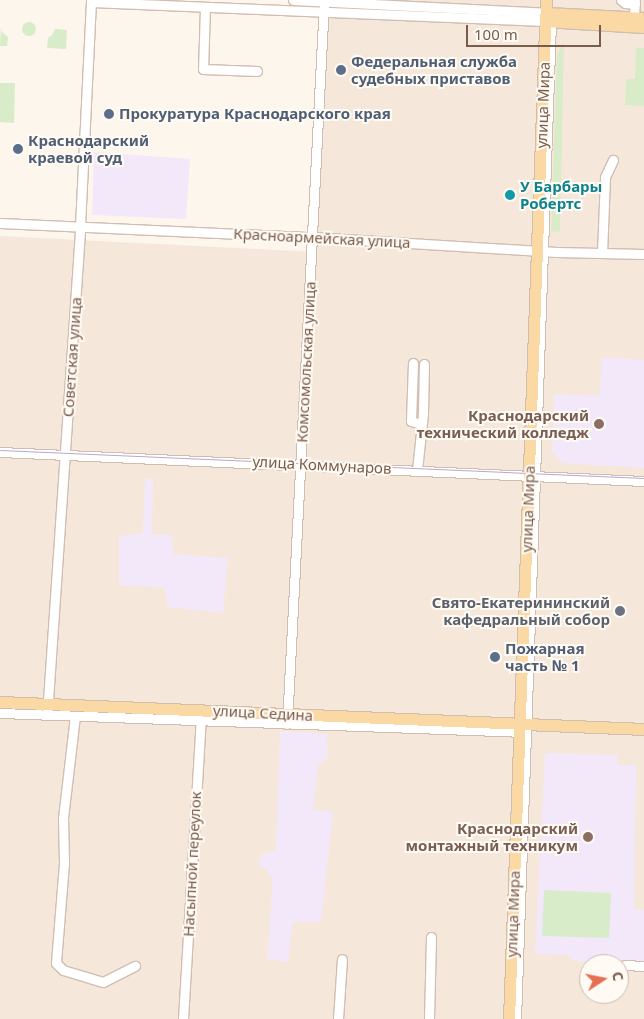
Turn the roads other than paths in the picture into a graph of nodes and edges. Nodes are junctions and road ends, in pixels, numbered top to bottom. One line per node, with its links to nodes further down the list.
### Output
1 (293, 0): 6 (street)
2 (546, 0): 10 (main road, улица Мира)
3 (551, 0): 10 (street, улица Мира)
4 (621, 0): 7 (street)
5 (91, 1): 8 (street); 16 (street, Советская улица)
6 (324, 1): 9 (street, Комсомольская улица); 10 (street)
7 (635, 2): 11 (street)
8 (205, 7): 9 (street); 13 (street)
9 (323, 12): 10 (street); 17 (street, Комсомольская улица)
10 (548, 17): 11 (main road); 12 (main road); 18 (main road, улица Мира)
11 (639, 17)
12 (644, 27)
13 (258, 71)
14 (613, 160): 19 (street)
15 (0, 223): 16 (street, Красноармейская улица)
16 (80, 226): 17 (street, Красноармейская улица); 25 (street, Советская улица)
17 (312, 237): 18 (street, Красноармейская улица); 26 (street, Комсомольская улица)
18 (540, 251): 19 (street, Красноармейская улица); 28 (main road, улица Мира)
19 (602, 253): 20 (street, Красноармейская улица)
20 (644, 254)
21 (413, 363): 23 (street)
22 (424, 364): 23 (street)
23 (421, 424): 27 (street)
24 (0, 452): 25 (street, улица Коммунаров)
25 (65, 454): 26 (street, улица Коммунаров); 31 (street, Советская улица)
26 (300, 464): 27 (street, улица Коммунаров); 35 (street, Комсомольская улица)
27 (417, 470): 28 (street, улица Коммунаров)
28 (532, 475): 29 (street, улица Коммунаров); 36 (main road, улица Мира)
29 (644, 481)
30 (0, 702): 31 (main road, улица Седина)
31 (48, 709): 32 (street, улица Седина); 33 (main road, улица Седина); 34 (street, улица Седина)
32 (0, 713)
33 (201, 715): 34 (street, улица Седина); 35 (main road, улица Седина); 43 (street, Насыпной переулок)
34 (75, 716): 41 (street)
35 (287, 719): 36 (main road, улица Седина)
36 (523, 728): 37 (main road, улица Седина); 46 (main road, улица Мира); 47 (street, улица Мира)
37 (644, 729)
38 (431, 937): 45 (street)
39 (342, 959): 44 (street)
40 (629, 965): 42 (street)
41 (135, 966)
42 (644, 966)
43 (183, 1019)
44 (338, 1019)
45 (429, 1019)
46 (510, 1019)
47 (516, 1019)

